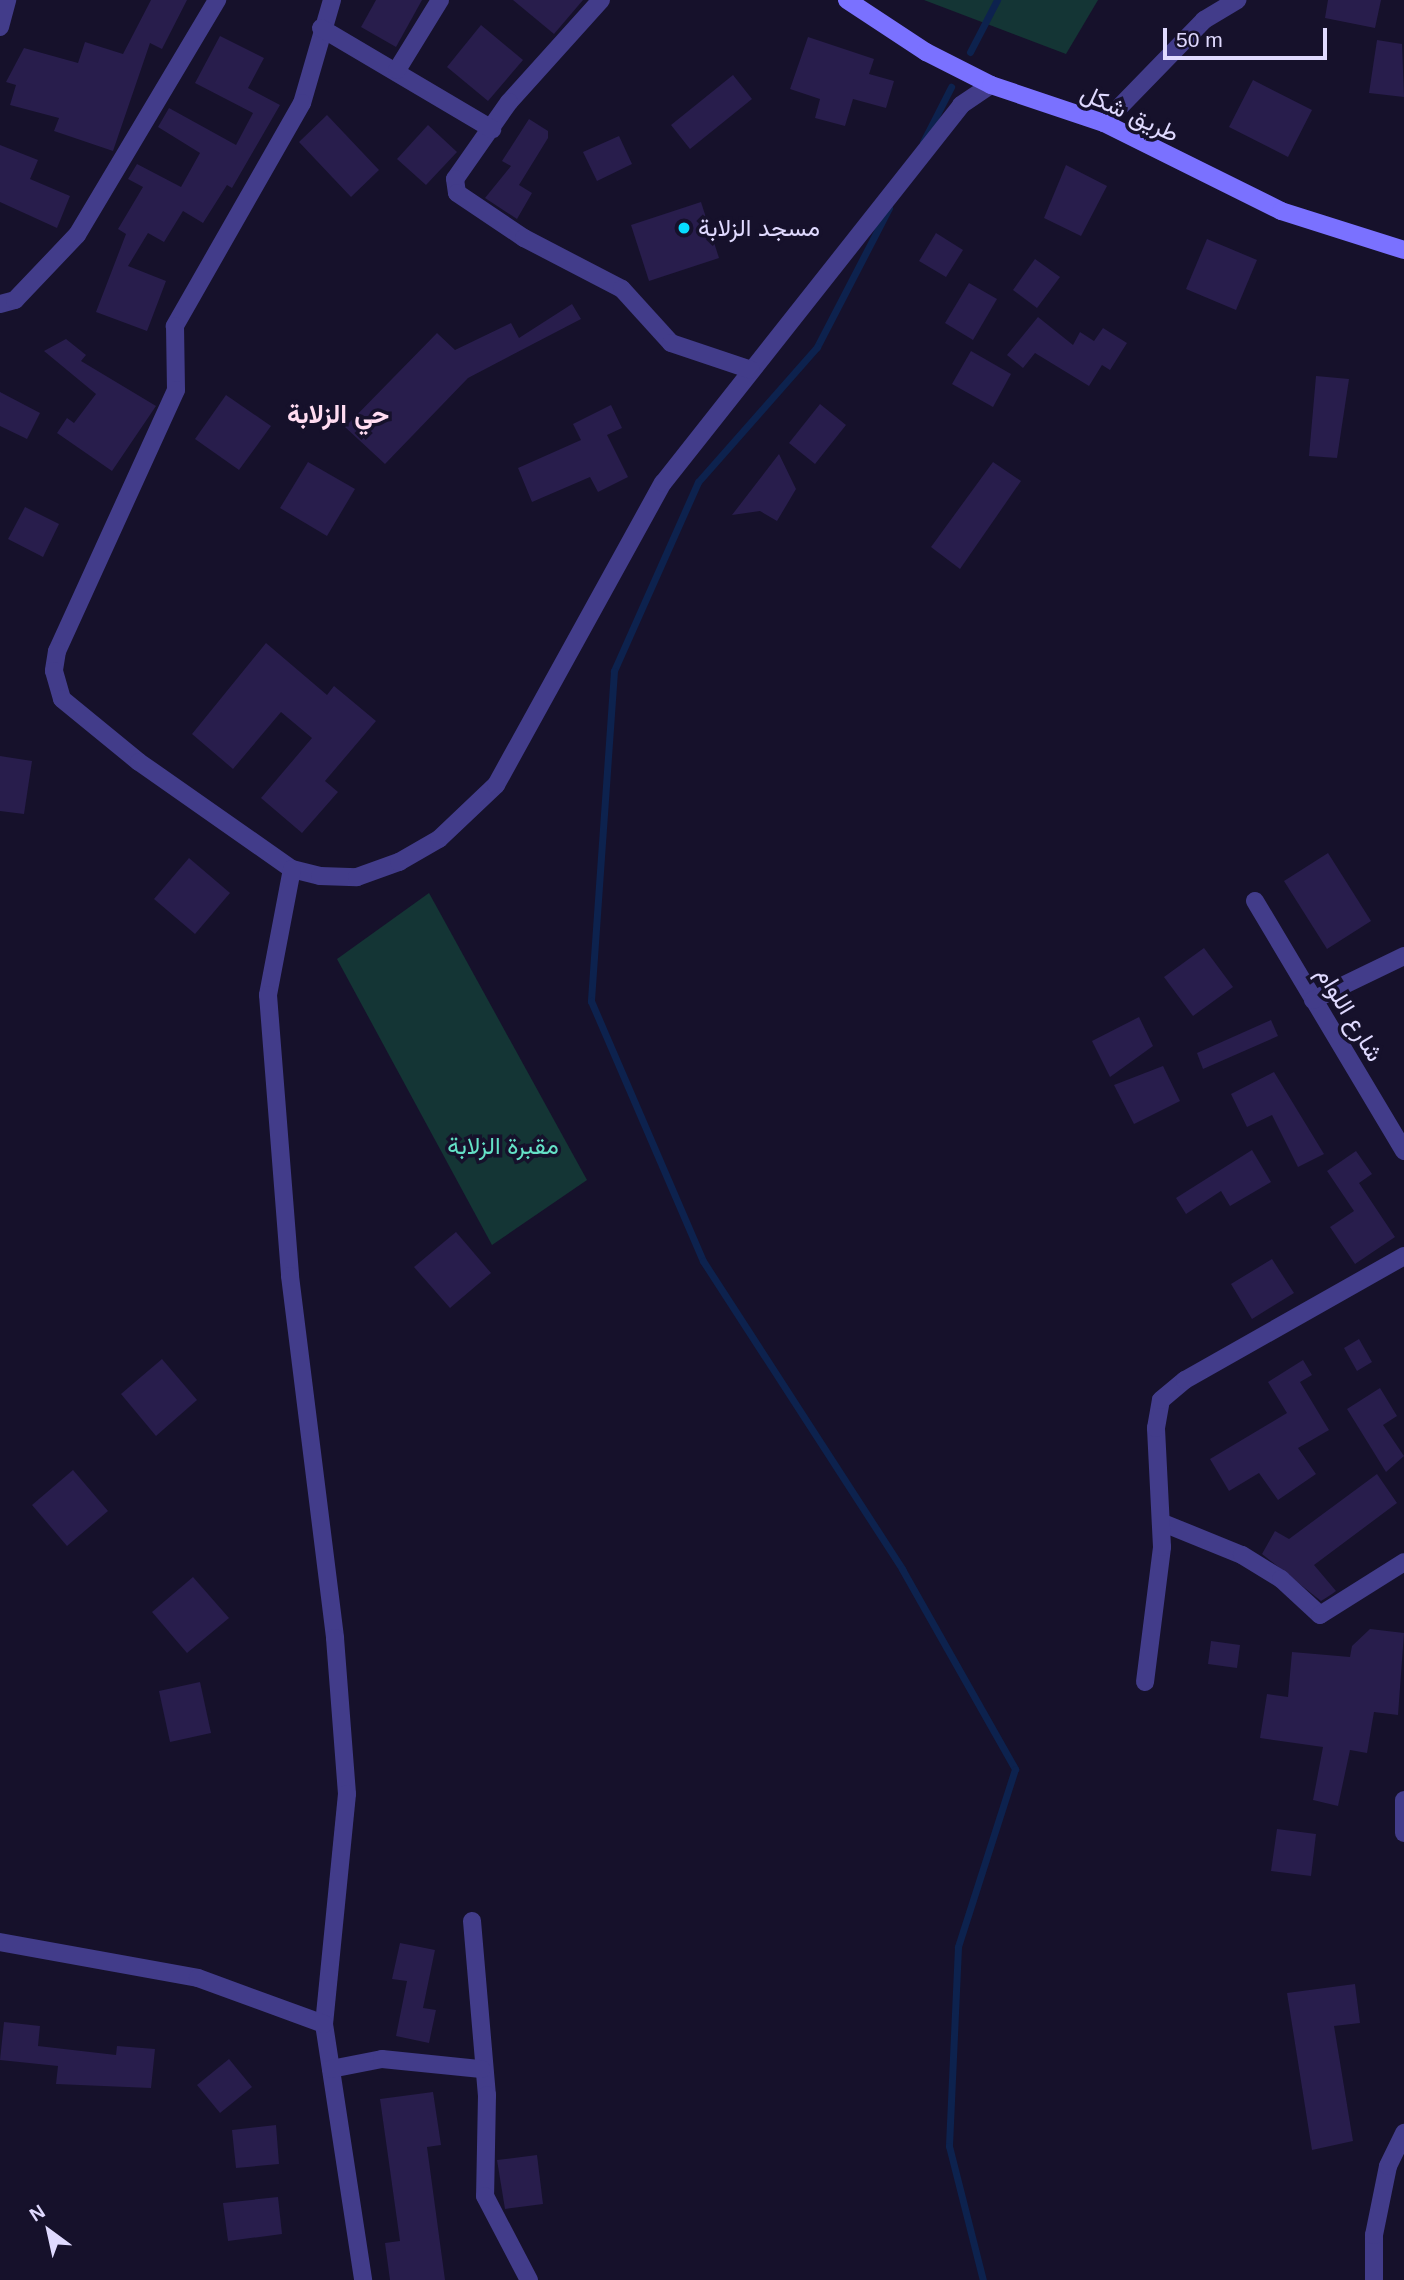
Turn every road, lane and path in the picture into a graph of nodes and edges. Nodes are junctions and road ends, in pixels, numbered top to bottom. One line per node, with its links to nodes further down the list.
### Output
1 (7, 0): 8 (street)
2 (217, 0): 15 (street)
3 (332, 0): 9 (street)
4 (440, 0): 10 (street)
5 (601, 0): 13 (street)
6 (847, 0): 11 (main road, طريق شكل)
7 (1237, 0): 12 (street)
8 (0, 27)
9 (321, 28): 10 (street); 17 (street)
10 (397, 70): 13 (street)
11 (991, 85): 12 (main road, طريق شكل); 16 (street)
12 (1104, 122): 14 (main road, طريق شكل)
13 (492, 129): 16 (street)
14 (1404, 250)
15 (0, 304)
16 (751, 370): 17 (street)
17 (292, 869): 30 (street)
18 (1255, 901): 20 (street, شارع اللوام)
19 (1404, 956): 20 (street)
20 (1313, 1000): 21 (street, شارع اللوام)
21 (1404, 1150)
22 (1404, 1256): 23 (street)
23 (1163, 1523): 24 (street); 25 (street)
24 (1404, 1562)
25 (1144, 1682)
26 (1404, 1800): 27 (street)
27 (1404, 1833)
28 (472, 1921): 32 (street)
29 (0, 1942): 30 (street)
30 (324, 2024): 31 (street)
31 (331, 2069): 32 (street); 34 (street)
32 (481, 2070): 35 (street)
33 (1404, 2133): 36 (street)
34 (363, 2280)
35 (529, 2280)
36 (1374, 2280)

